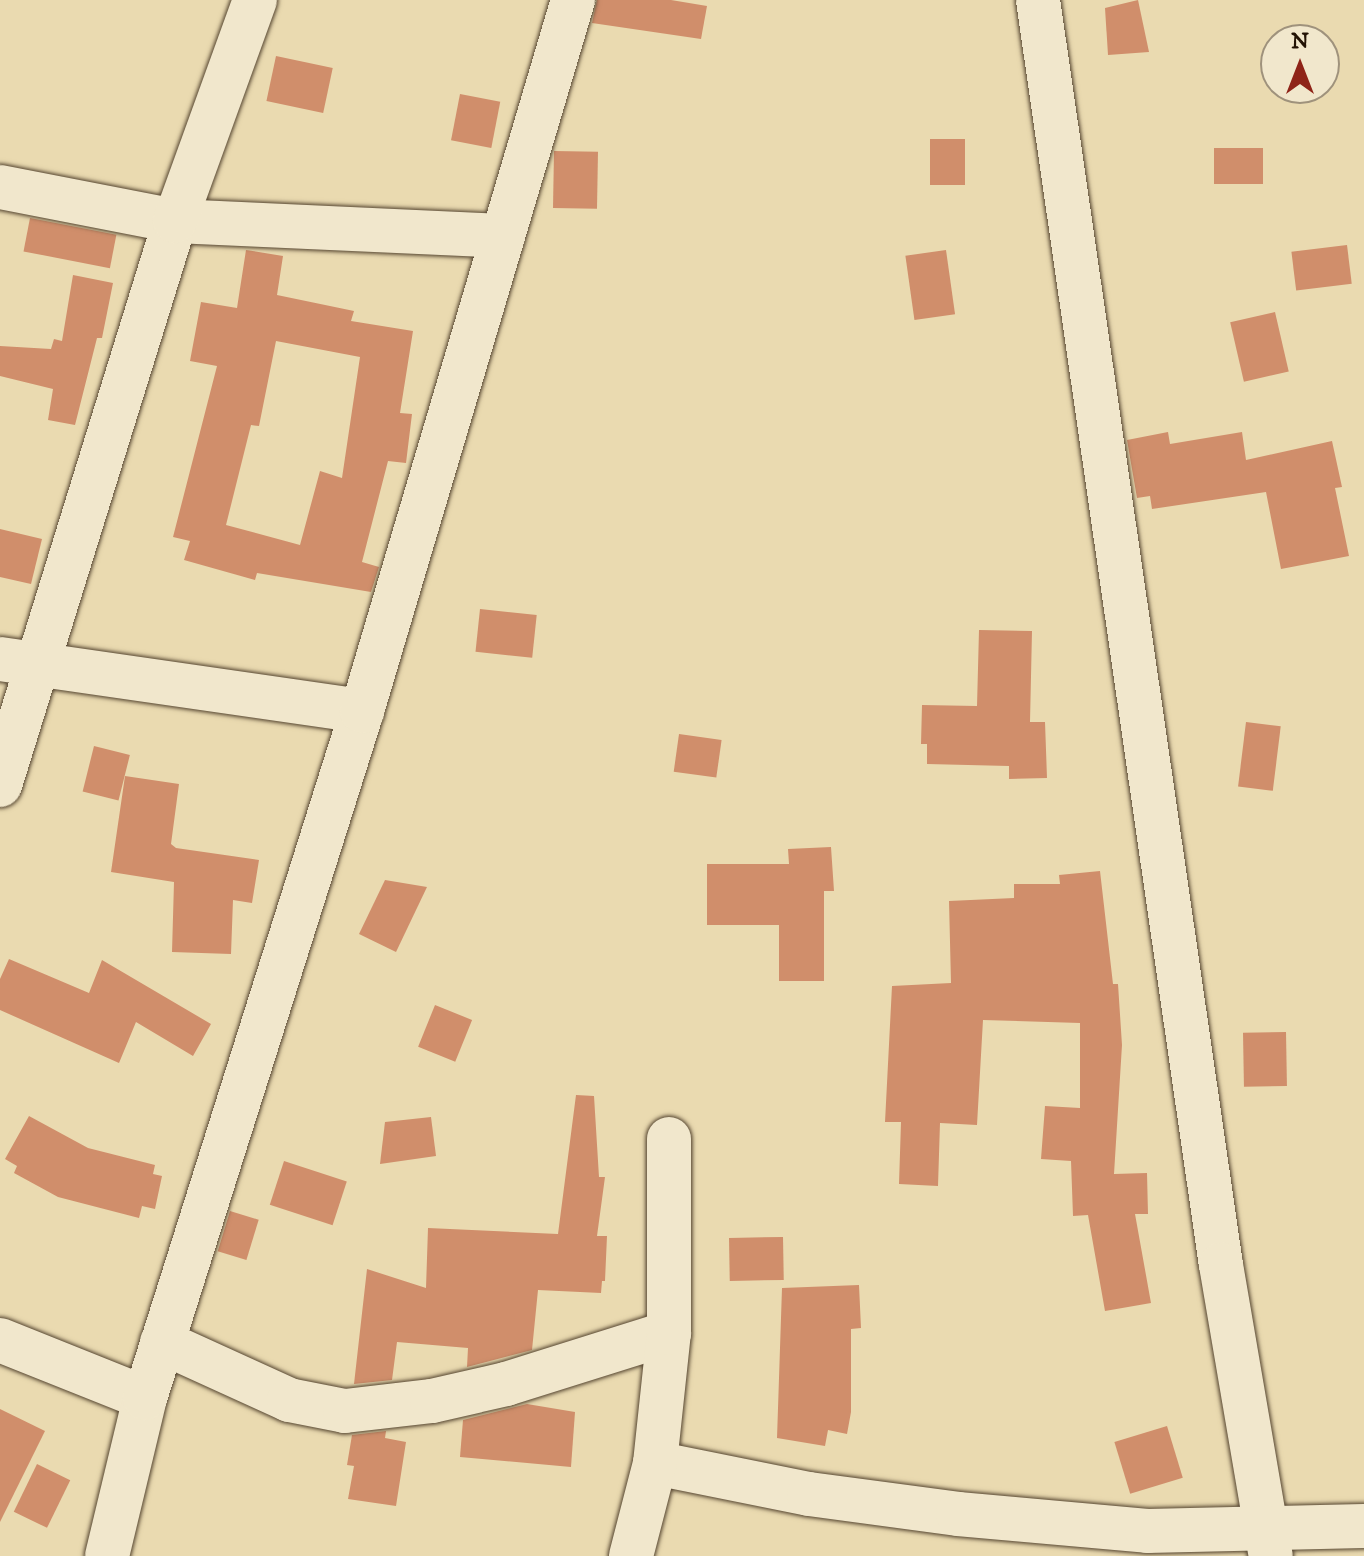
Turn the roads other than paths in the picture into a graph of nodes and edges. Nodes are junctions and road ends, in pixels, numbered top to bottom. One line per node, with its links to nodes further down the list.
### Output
1 (255, 0): 5 (street)
2 (573, 0): 6 (street)
3 (1038, 0): 17 (street)
4 (0, 187): 5 (street)
5 (175, 221): 6 (street); 7 (street)
6 (503, 236): 8 (street)
7 (18, 663): 8 (street); 9 (street)
8 (362, 711): 13 (street)
9 (0, 785)
10 (669, 1139): 11 (street)
11 (669, 1333): 13 (street); 15 (street)
12 (0, 1340): 14 (street)
13 (162, 1342): 14 (street)
14 (145, 1398): 18 (street)
15 (655, 1463): 17 (street); 19 (street)
16 (1364, 1526): 17 (street)
17 (1268, 1542)
18 (107, 1556)
19 (631, 1556)

